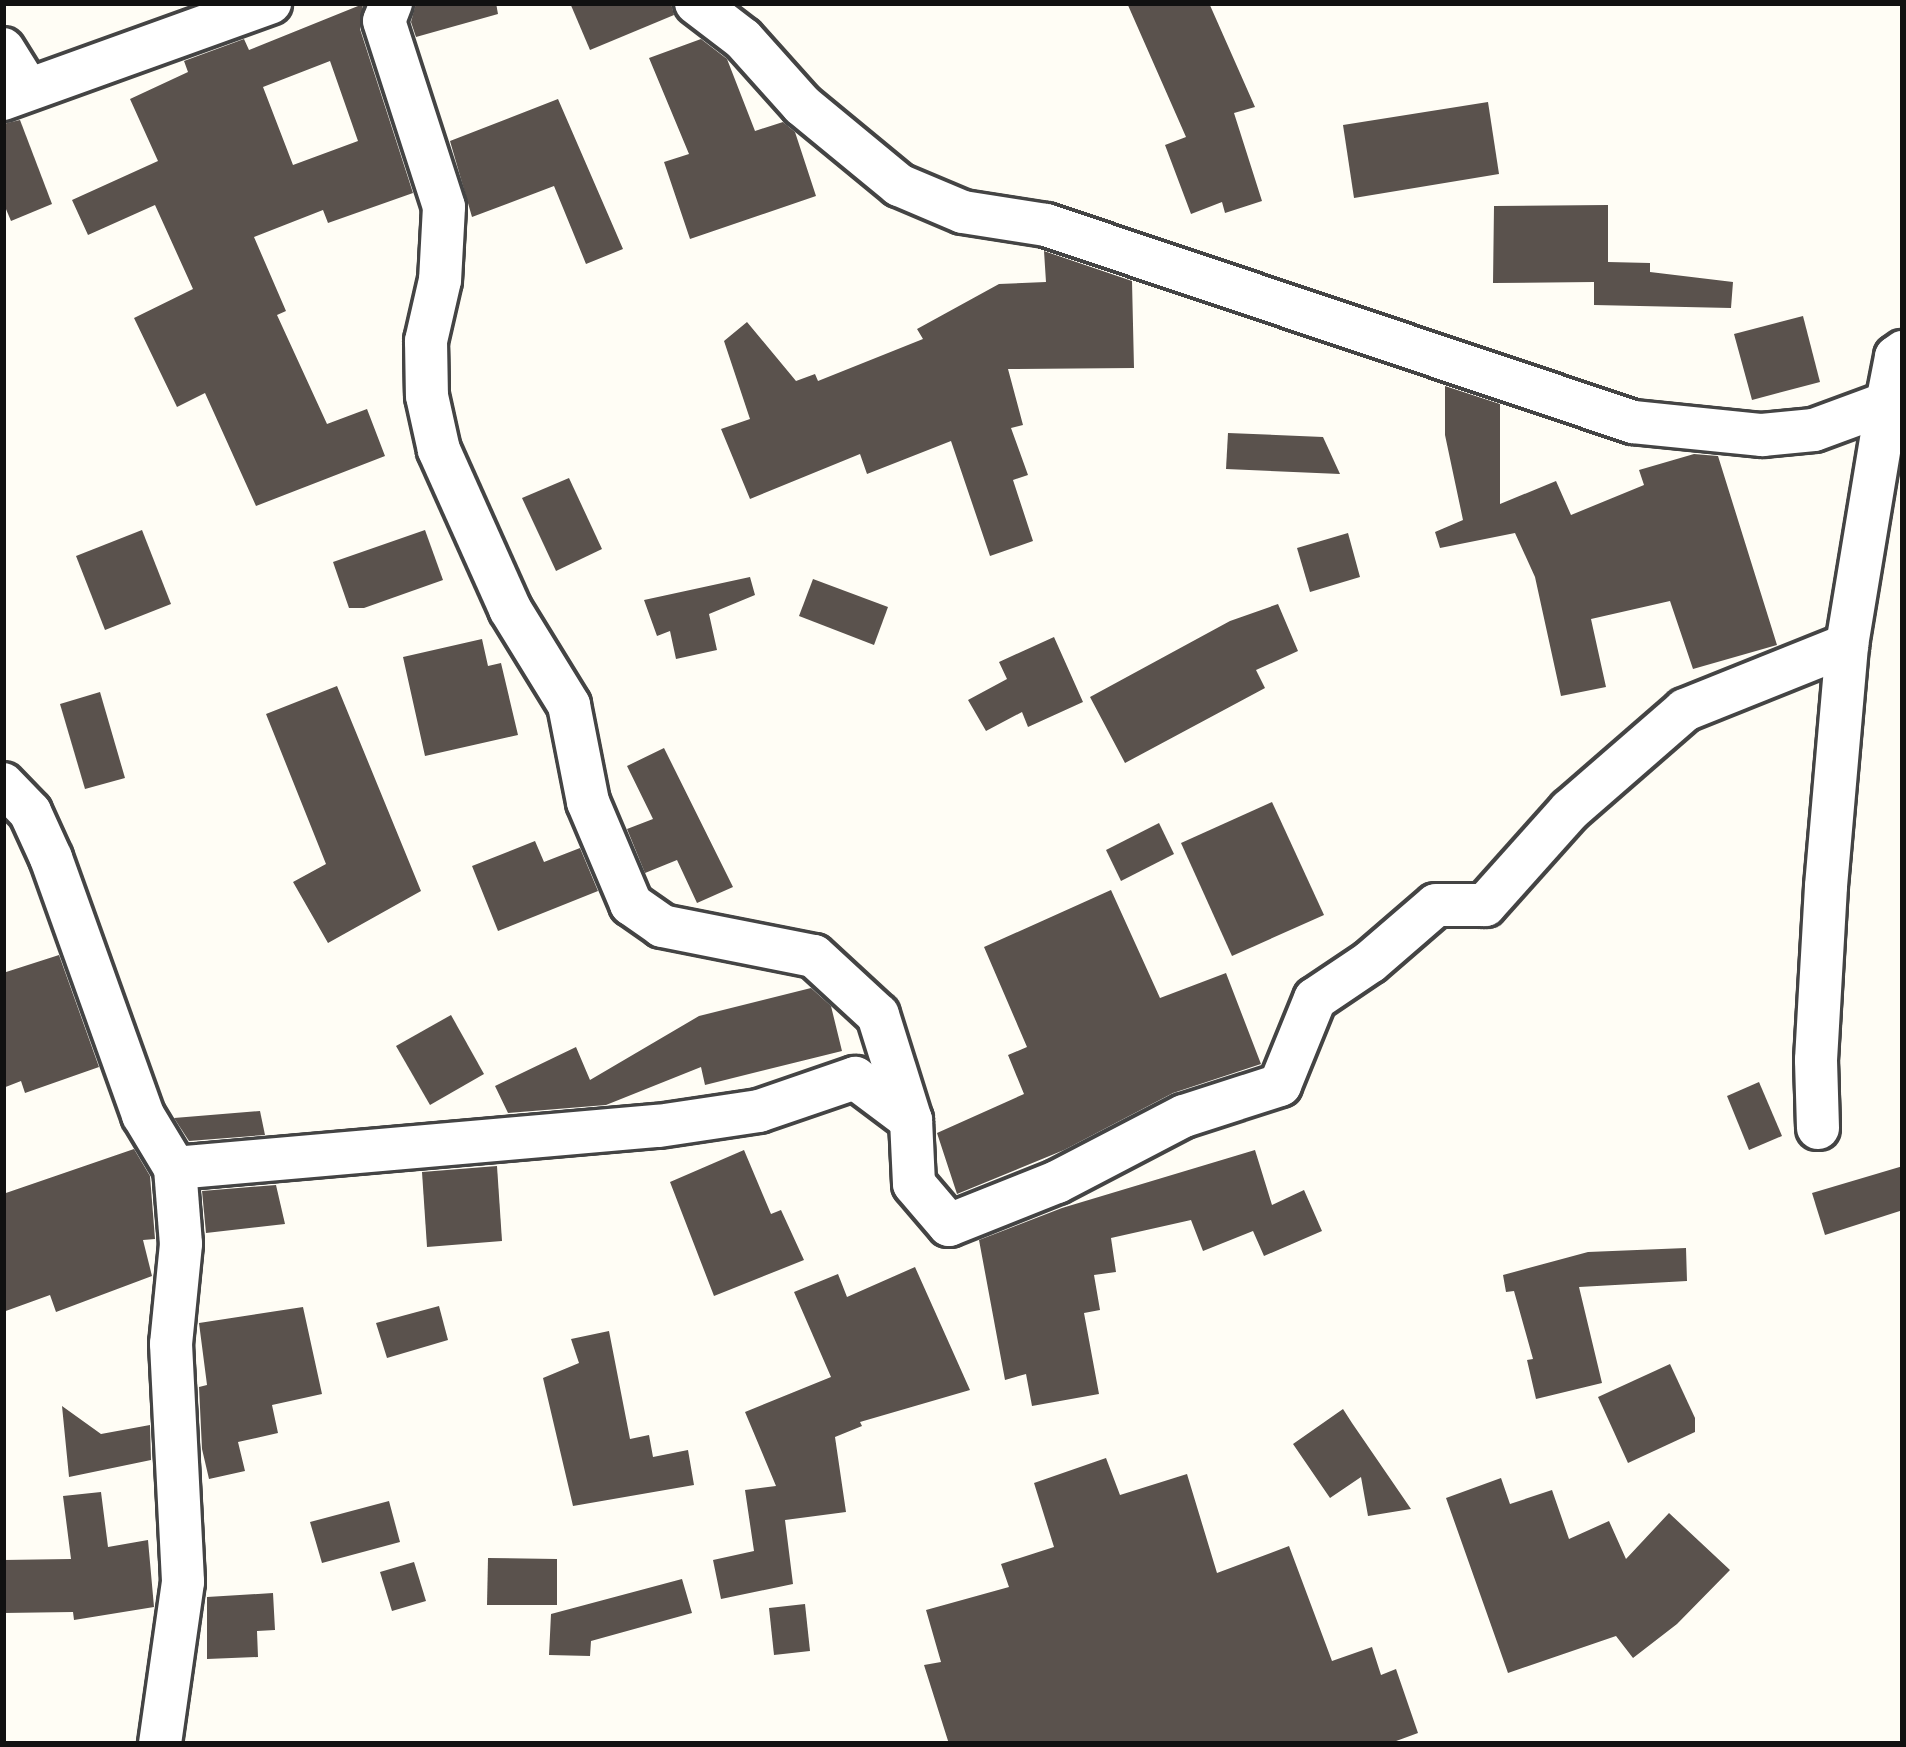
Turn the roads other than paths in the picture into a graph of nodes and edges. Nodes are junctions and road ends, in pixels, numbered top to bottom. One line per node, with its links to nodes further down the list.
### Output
1 (269, 3): 5 (street)
2 (391, 3): 10 (street)
3 (696, 3): 7 (street)
4 (3, 49): 5 (street)
5 (15, 94)
6 (1903, 352): 7 (street)
7 (1887, 403): 8 (street)
8 (1847, 645): 10 (street); 11 (street)
9 (3, 784): 12 (street)
10 (910, 1120): 12 (street)
11 (1818, 1128)
12 (175, 1168): 13 (street)
13 (160, 1744)

